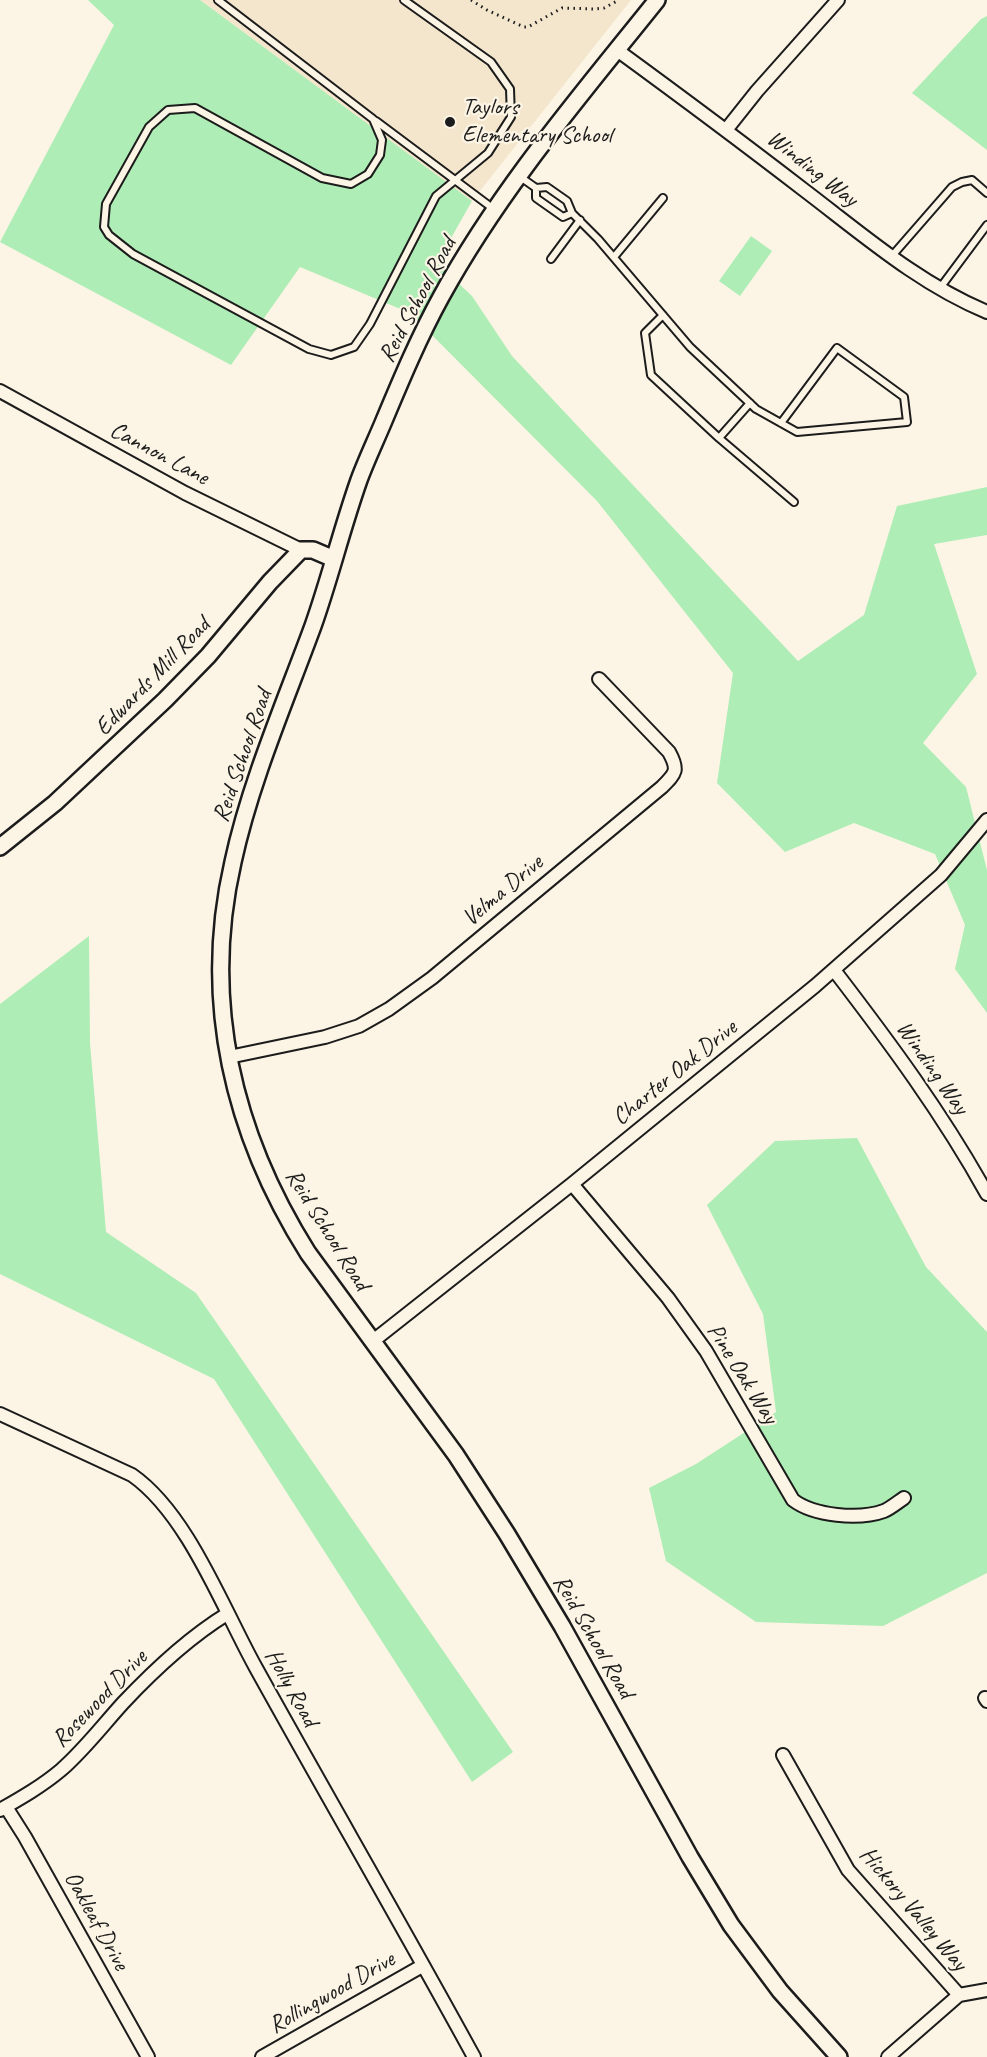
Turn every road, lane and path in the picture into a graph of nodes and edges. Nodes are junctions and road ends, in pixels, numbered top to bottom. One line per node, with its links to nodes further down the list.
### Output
1 (218, 0): 8 (lane)
2 (404, 0): 11 (lane)
3 (471, 0): 4 (path)
4 (619, 0)
5 (657, 0): 7 (street, Reid School Road)
6 (838, 0): 9 (street)
7 (617, 50): 9 (street, Winding Way); 10 (street, Reid School Road)
8 (373, 119): 11 (lane); 11 (lane)
9 (726, 130): 20 (street, Winding Way)
10 (519, 176): 12 (lane); 15 (street, Reid School Road)
11 (456, 180): 15 (lane)
12 (536, 188): 16 (lane); 16 (lane)
13 (987, 193): 20 (lane)
14 (663, 198): 19 (lane)
15 (495, 210): 31 (street, Reid School Road)
16 (572, 213): 17 (lane)
17 (580, 220): 19 (lane); 21 (lane)
18 (987, 225): 22 (lane)
19 (614, 257): 24 (lane)
20 (891, 257): 22 (street, Winding Way)
21 (551, 259)
22 (940, 288): 23 (street, Winding Way)
23 (987, 312)
24 (663, 315): 26 (lane); 28 (lane)
25 (0, 391): 30 (street, Cannon Lane)
26 (750, 403): 27 (lane); 28 (lane)
27 (781, 423): 27 (lane)
28 (719, 438): 29 (lane)
29 (795, 502)
30 (301, 550): 31 (street); 34 (street, Edwards Mill Road)
31 (334, 559): 36 (street, Reid School Road)
32 (599, 679): 36 (street, Velma Drive)
33 (987, 820): 35 (street, Charter Oak Drive)
34 (0, 847)
35 (834, 970): 37 (street, Charter Oak Drive); 38 (street, Winding Way)
36 (230, 1057): 39 (street, Reid School Road)
37 (572, 1184): 39 (street, Charter Oak Drive); 41 (street, Pine Oak Way)
38 (987, 1194)
39 (373, 1341): 51 (street, Reid School Road)
40 (0, 1414): 42 (street, Holly Road)
41 (904, 1498)
42 (227, 1614): 44 (street, Rosewood Drive); 45 (street, Holly Road)
43 (783, 1755): 47 (street, Hickory Valley Way)
44 (3, 1809): 48 (street, Oakleaf Drive)
45 (423, 1966): 49 (street, Rollingwood Drive); 50 (street, Holly Road)
46 (987, 1990): 47 (street)
47 (959, 1995): 52 (street)
48 (148, 2057)
49 (262, 2057)
50 (474, 2057)
51 (839, 2057)
52 (888, 2057)

